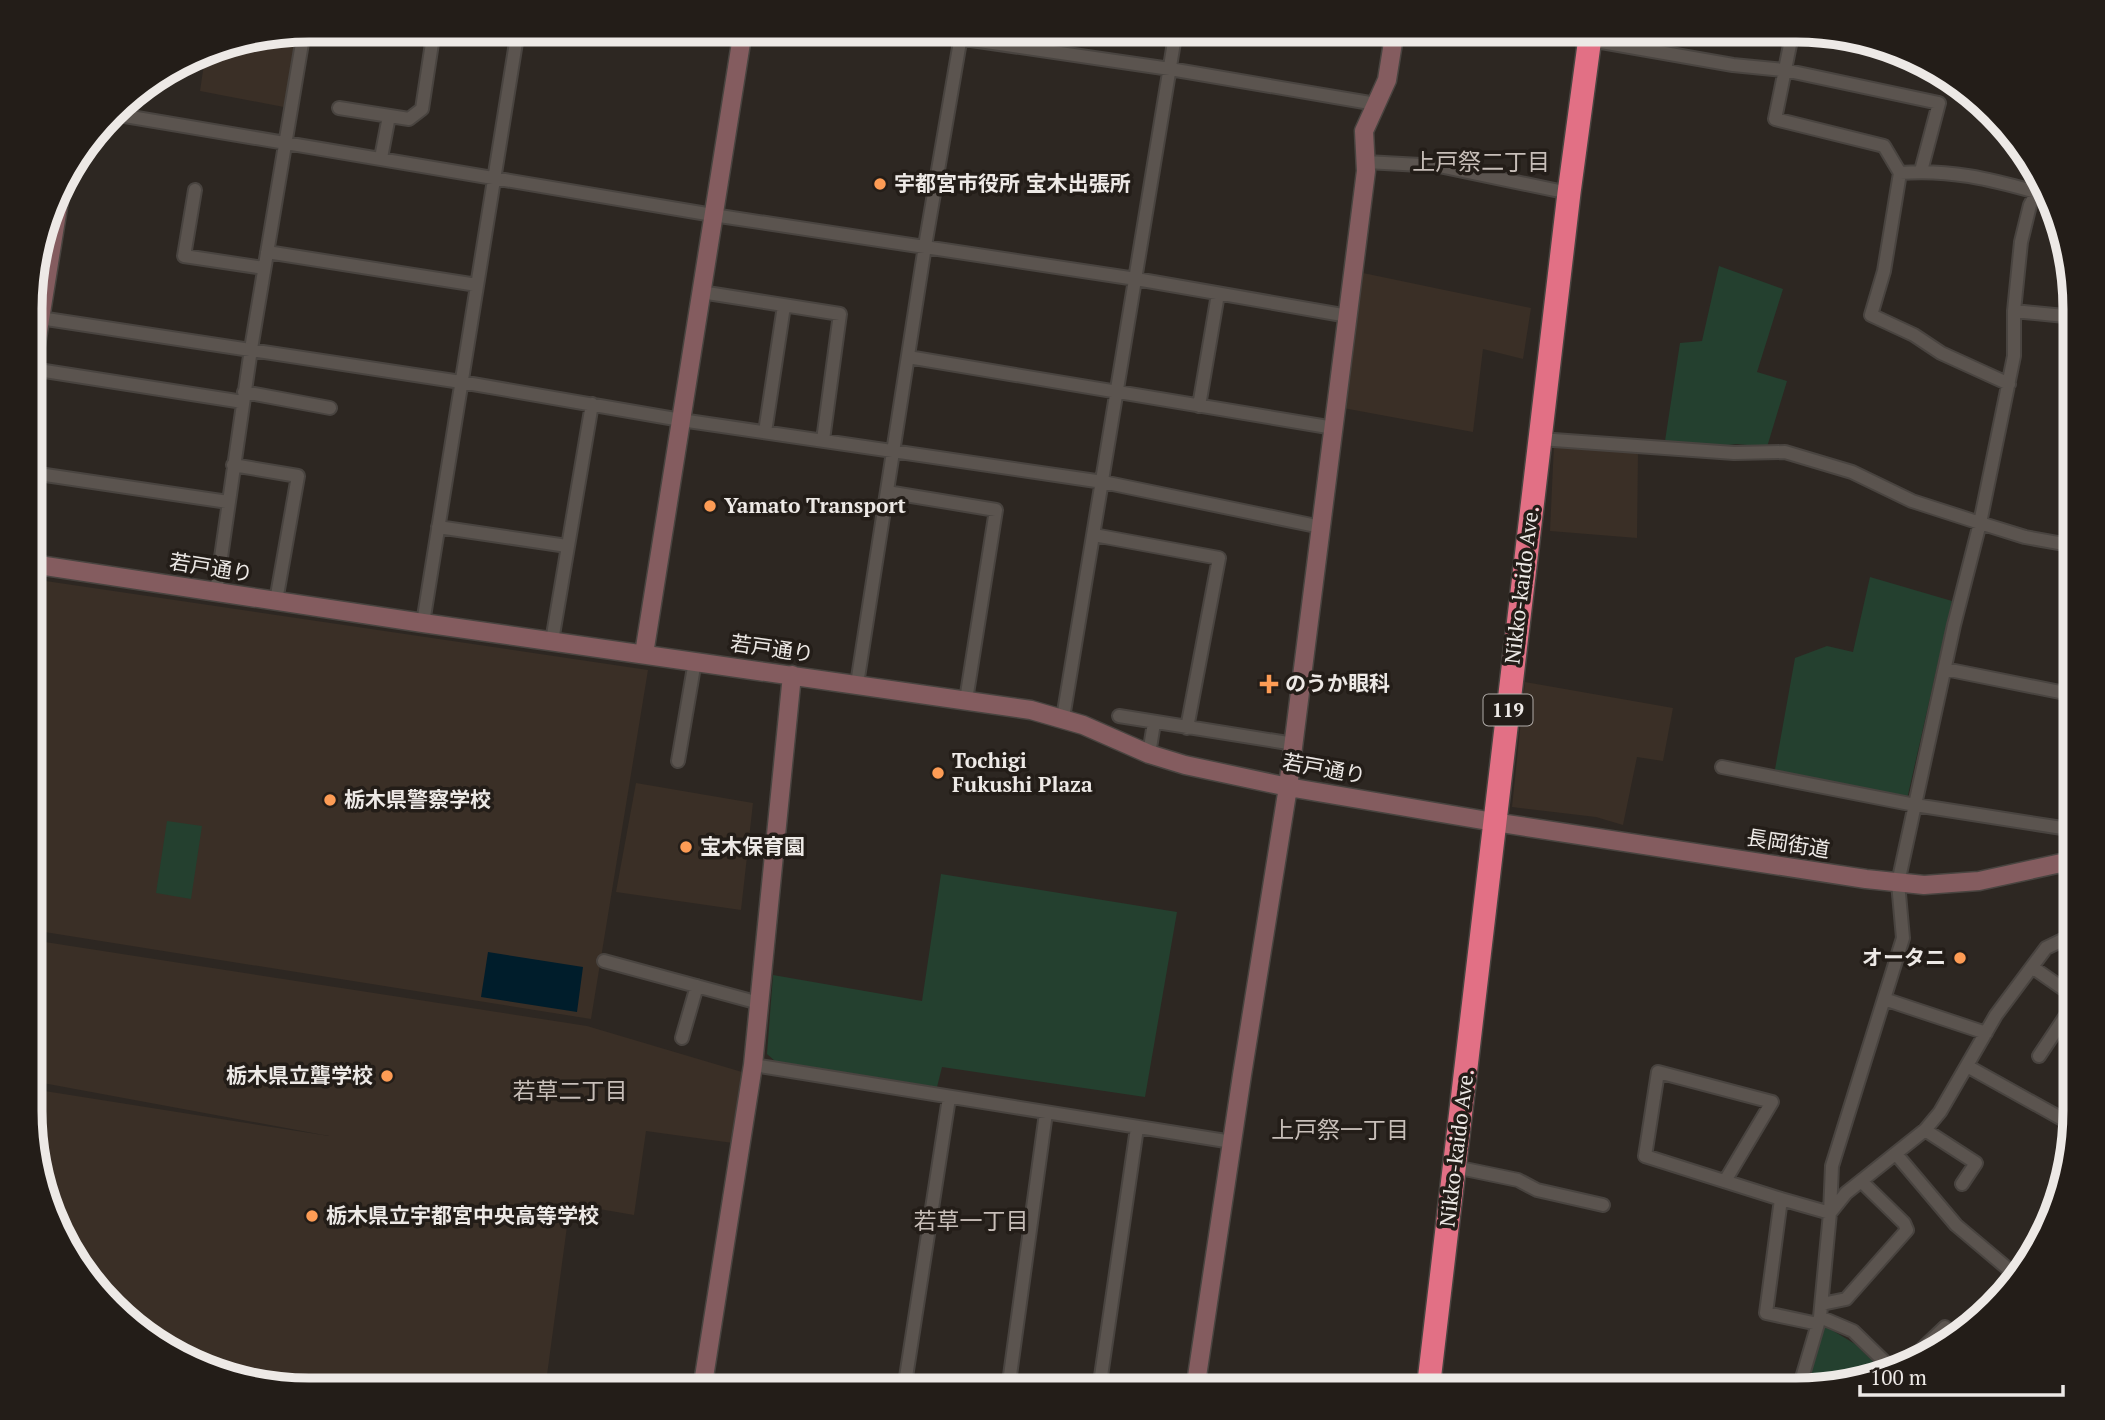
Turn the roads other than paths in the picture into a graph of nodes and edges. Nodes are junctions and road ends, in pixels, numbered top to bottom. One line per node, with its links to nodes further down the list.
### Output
1 (302, 42): 18 (street)
2 (432, 42): 17 (street)
3 (516, 42): 23 (street)
4 (741, 42): 28 (street)
5 (961, 42): 29 (street)
6 (1005, 42): 12 (street)
7 (1174, 42): 12 (street)
8 (1393, 42): 14 (street)
9 (1589, 42): 26 (highway, Nikko-kaido Ave. / 119)
10 (1623, 42): 13 (street)
11 (1790, 42): 13 (street)
12 (1170, 69): 14 (street); 32 (street)
13 (1784, 69): 21 (street); 22 (street)
14 (1376, 104): 20 (street)
15 (339, 108): 17 (street)
16 (124, 116): 18 (street)
17 (390, 116): 19 (street)
18 (285, 143): 19 (street); 30 (street)
19 (381, 158): 23 (street)
20 (1366, 162): 26 (street); 39 (street)
21 (1921, 171): 22 (street); 24 (street)
22 (1900, 173): 45 (street)
23 (494, 177): 28 (street); 33 (street)
24 (2032, 185)
25 (195, 190): 31 (street)
26 (1569, 192): 54 (highway, Nikko-kaido Ave. / 119)
27 (2036, 193): 37 (street)
28 (713, 215): 29 (street); 34 (street)
29 (925, 246): 32 (street); 42 (street)
30 (267, 252): 31 (street); 33 (street)
31 (264, 268): 41 (street)
32 (1136, 279): 35 (street); 46 (street)
33 (477, 285): 44 (street)
34 (701, 292): 36 (street); 51 (street)
35 (1218, 293): 39 (street); 49 (street)
36 (784, 306): 53 (street); 55 (street)
37 (2014, 311): 38 (street); 45 (street)
38 (2063, 315)
39 (1348, 316): 52 (street)
40 (42, 318): 41 (street)
41 (251, 349): 44 (street); 47 (street)
42 (908, 357): 46 (street); 56 (street)
43 (42, 370): 47 (street)
44 (461, 382): 48 (street); 63 (street)
45 (2009, 384): 62 (street)
46 (1118, 392): 49 (street); 59 (street)
47 (244, 397): 50 (street); 57 (street)
48 (592, 404): 51 (street); 67 (street)
49 (1199, 405): 52 (street)
50 (330, 408)
51 (681, 420): 53 (street); 73 (street)
52 (1334, 428): 64 (street)
53 (765, 432): 55 (street)
54 (1540, 439): 62 (street); 90 (highway, Nikko-kaido Ave. / 119)
55 (823, 440): 56 (street)
56 (894, 450): 59 (street); 60 (street)
57 (233, 465): 61 (street); 70 (street)
58 (42, 474): 61 (street)
59 (1103, 482): 64 (street); 65 (street)
60 (887, 492): 77 (street); 79 (street)
61 (228, 502): 69 (street)
62 (1980, 523): 66 (street); 75 (street)
63 (438, 527): 67 (street); 71 (street)
64 (1321, 527): 84 (street)
65 (1094, 536): 81 (street); 83 (street)
66 (2063, 544)
67 (567, 546): 72 (street)
68 (42, 566): 69 (street, 若戸通り)
69 (216, 592): 70 (street, 若戸通り)
70 (276, 601): 71 (street, 若戸通り)
71 (422, 623): 72 (street, 若戸通り)
72 (552, 641): 73 (street, 若戸通り)
73 (644, 654): 74 (street, 若戸通り)
74 (695, 661): 76 (street, 若戸通り); 86 (street)
75 (1945, 668): 78 (street); 89 (street)
76 (792, 675): 77 (street, 若戸通り); 100 (street)
77 (857, 684): 79 (street, 若戸通り)
78 (2063, 693)
79 (966, 700): 81 (street, 若戸通り)
80 (1119, 716): 82 (street)
81 (1063, 718): 85 (street, 若戸通り)
82 (1153, 723): 83 (street); 85 (street)
83 (1187, 728): 84 (street)
84 (1294, 744): 88 (street)
85 (1149, 754): 88 (street, 若戸通り)
86 (678, 761)
87 (1722, 767): 89 (street)
88 (1289, 787): 90 (street, 若戸通り); 112 (street)
89 (1915, 804): 91 (street); 93 (street)
90 (1494, 822): 93 (street, 長岡街道); 114 (highway, Nikko-kaido Ave. / 119)
91 (2063, 828)
92 (2063, 863): 93 (street, 長岡街道)
93 (1898, 883): 99 (street)
94 (2063, 940): 96 (street)
95 (604, 961): 97 (street)
96 (2032, 967): 98 (street); 102 (street)
97 (697, 986): 100 (street); 103 (street)
98 (2063, 991)
99 (1884, 999): 102 (street); 120 (street)
100 (759, 1003): 105 (street)
101 (2063, 1019): 104 (street)
102 (1986, 1033): 106 (street)
103 (682, 1038)
104 (2039, 1056)
105 (752, 1065): 107 (street); 126 (street)
106 (1967, 1066): 109 (street); 111 (street)
107 (949, 1098): 108 (street); 127 (street)
108 (1046, 1113): 110 (street); 128 (street)
109 (2063, 1119)
110 (1137, 1128): 112 (street); 129 (street)
111 (1925, 1130): 113 (street); 117 (street)
112 (1232, 1142): 130 (street)
113 (1896, 1154): 116 (street); 121 (street)
114 (1455, 1167): 119 (street); 131 (highway, Nikko-kaido Ave. / 119)
115 (1725, 1181): 115 (street); 118 (street)
116 (1861, 1181): 120 (street); 122 (street)
117 (1962, 1184)
118 (1781, 1199): 120 (street); 122 (street)
119 (1603, 1205)
120 (1830, 1213): 122 (street)
121 (2010, 1270)
122 (1820, 1315): 125 (street); 132 (street)
123 (1945, 1327): 124 (street)
124 (1930, 1342)
125 (1886, 1363)
126 (704, 1378)
127 (906, 1378)
128 (1009, 1378)
129 (1101, 1378)
130 (1197, 1378)
131 (1429, 1378)
132 (1800, 1378)

